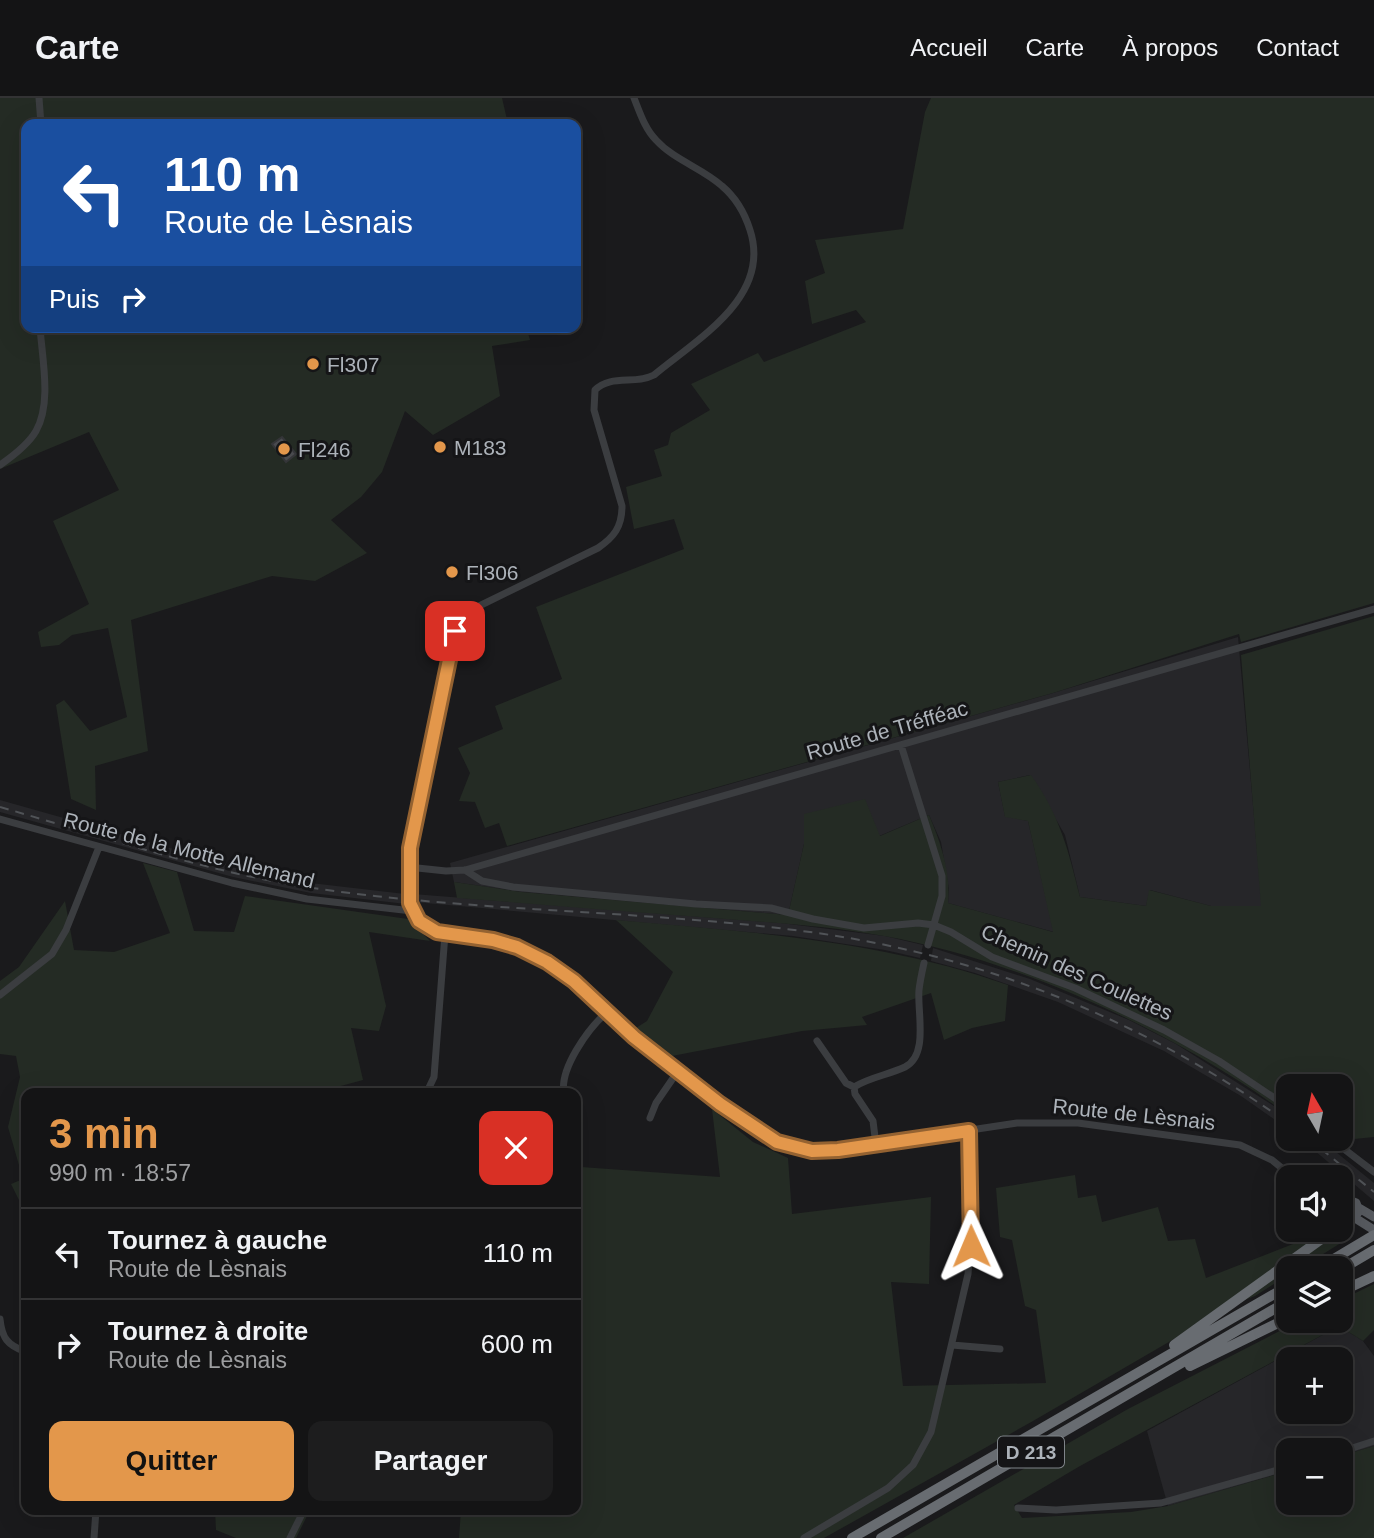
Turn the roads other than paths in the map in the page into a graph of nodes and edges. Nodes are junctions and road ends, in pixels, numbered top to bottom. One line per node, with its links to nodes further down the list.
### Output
1 (39, 98): 3 (street)
2 (634, 98): 10 (street)
3 (41, 119)
4 (40, 333): 5 (street)
5 (0, 465)
6 (1374, 609): 7 (street, Route de Tréfféac)
7 (901, 745): 11 (street, Route de Tréfféac); 13 (street)
8 (0, 819): 9 (street, Route de la Motte Allemand)
9 (99, 847): 12 (street, Route de la Motte Allemand); 17 (street)
10 (408, 867): 11 (street, Route de Tréfféac); 12 (street)
11 (465, 870): 13 (street, Chemin des Coulettes)
12 (412, 911): 14 (street, Route de Lèsnais)
13 (934, 925): 15 (street); 24 (street, Chemin des Coulettes)
14 (445, 933): 18 (street, Route de Lèsnais); 22 (street)
15 (928, 945)
16 (924, 963): 21 (street)
17 (0, 995)
18 (606, 1013): 20 (street, Route de Lèsnais); 23 (street)
19 (817, 1041): 21 (street)
20 (678, 1071): 25 (street); 27 (street, Route de Lèsnais)
21 (854, 1087): 27 (street)
22 (429, 1088)
23 (564, 1088)
24 (1276, 1099)
25 (650, 1118)
26 (969, 1131): 27 (street, Route de Lèsnais); 29 (street, Route de Lèsnais); 47 (street)
27 (876, 1145)
28 (1348, 1152): 30 (street)
29 (1278, 1165)
30 (1374, 1172)
31 (1353, 1202): 32 (main road)
32 (1359, 1208): 33 (main road); 34 (main road)
33 (1374, 1217)
34 (1355, 1218): 35 (main road)
35 (1374, 1230)
36 (1374, 1236): 39 (highway)
37 (1318, 1242): 51 (highway)
38 (1373, 1250): 40 (highway)
39 (1339, 1256)
40 (1353, 1262)
41 (1374, 1276): 42 (highway)
42 (1353, 1286)
43 (1276, 1293): 51 (highway, D 213)
44 (1276, 1308): 50 (highway, D 213)
45 (0, 1318): 49 (street)
46 (1276, 1324): 50 (highway)
47 (952, 1345): 48 (street); 60 (street)
48 (1000, 1349)
49 (21, 1350)
50 (1164, 1374): 62 (highway, D 213)
51 (1113, 1388): 61 (highway, D 213)
52 (1374, 1441): 53 (street)
53 (1353, 1448)
54 (1276, 1470): 55 (street)
55 (1018, 1508)
56 (96, 1515): 58 (street)
57 (302, 1515): 59 (street)
58 (94, 1538)
59 (290, 1538)
60 (804, 1538)
61 (852, 1538)
62 (881, 1538)

